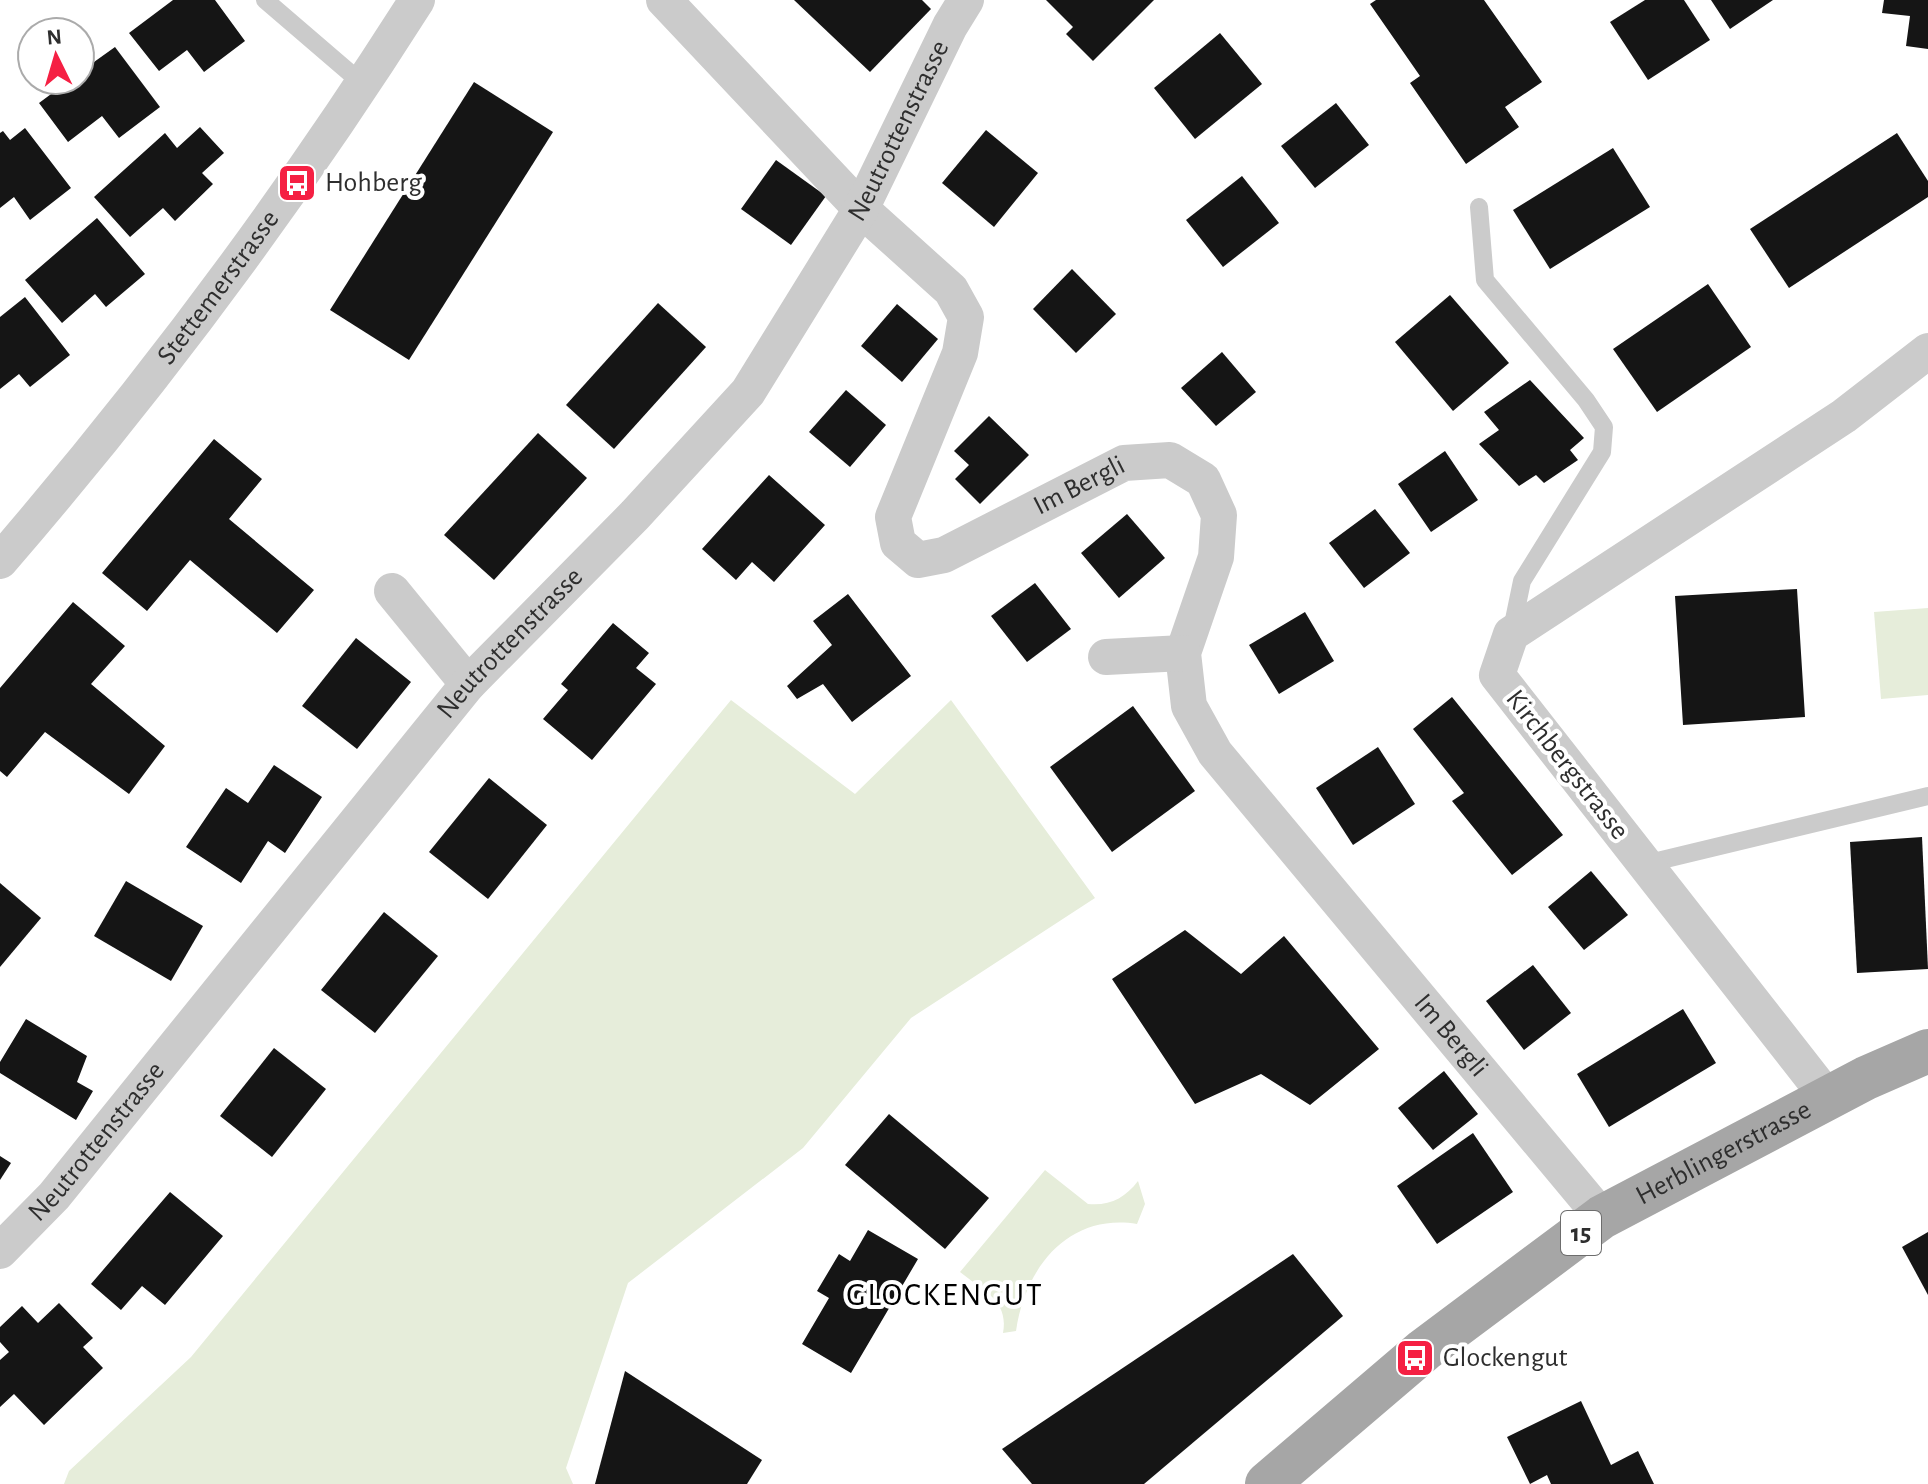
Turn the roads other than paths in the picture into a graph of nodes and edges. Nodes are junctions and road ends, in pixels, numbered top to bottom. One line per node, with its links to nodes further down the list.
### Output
1 (265, 0): 5 (lane)
2 (417, 0): 5 (street, Stettemerstrasse)
3 (664, 0): 7 (street, Im Bergli)
4 (966, 0): 7 (street, Neutrottenstrasse)
5 (364, 85): 9 (street, Stettemerstrasse)
6 (1479, 207): 11 (lane)
7 (861, 209): 12 (street, Im Bergli); 14 (street, Neutrottenstrasse)
8 (1928, 351): 11 (street)
9 (0, 561)
10 (392, 591): 14 (street)
11 (1511, 634): 16 (street, Kirchbergstrasse)
12 (1183, 653): 13 (street); 19 (street, Im Bergli)
13 (1106, 657)
14 (468, 684): 20 (street, Neutrottenstrasse)
15 (1928, 796): 16 (lane)
16 (1645, 864): 18 (street, Kirchbergstrasse)
17 (1928, 1051): 18 (main road, Herblingerstrasse / 15)
18 (1828, 1098): 19 (main road, Herblingerstrasse / 15)
19 (1602, 1217): 21 (main road, Herblingerstrasse / 15)
20 (0, 1251)
21 (1273, 1482)

